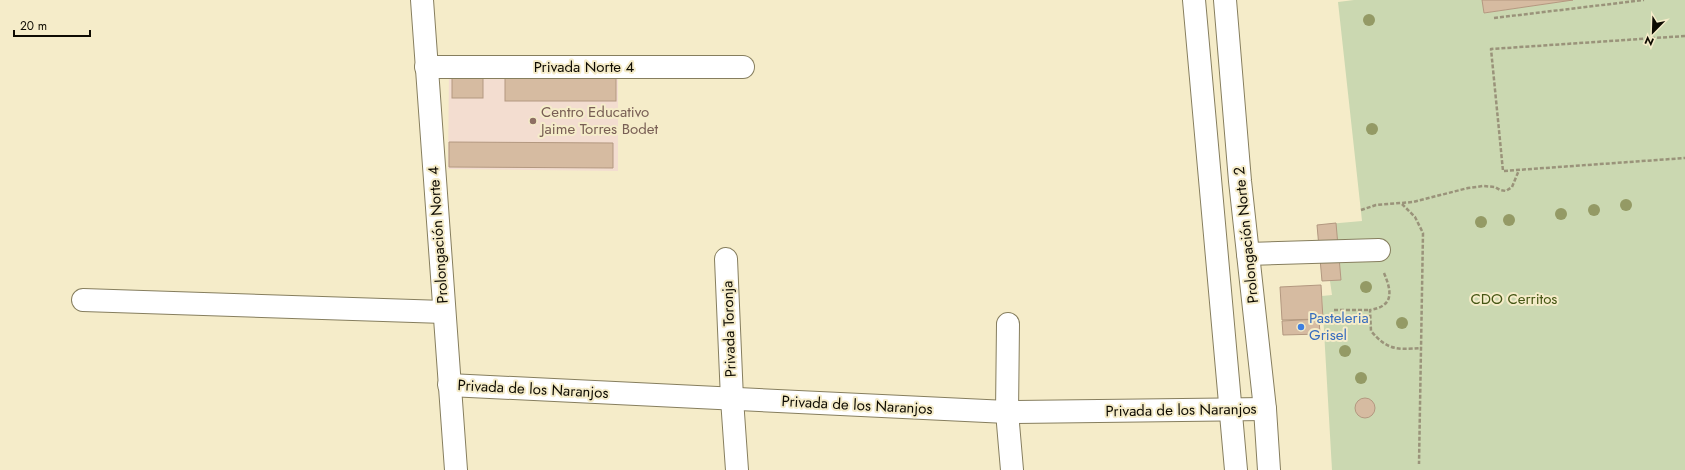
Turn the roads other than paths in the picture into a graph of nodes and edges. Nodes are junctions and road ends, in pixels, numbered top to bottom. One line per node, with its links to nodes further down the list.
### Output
1 (422, 0): 4 (street, Prolongación Norte 4)
2 (1194, 0): 15 (street, Prolongación Norte 2)
3 (1225, 0): 7 (street, Prolongación Norte 2)
4 (426, 67): 5 (street, Privada Norte 4); 10 (street, Prolongación Norte 4)
5 (743, 67)
6 (1379, 250): 7 (street)
7 (1248, 254): 14 (street, Prolongación Norte 2)
8 (726, 259): 13 (street, Privada Toronja)
9 (83, 300): 10 (street)
10 (444, 312): 12 (street, Prolongación Norte 4)
11 (1008, 324): 16 (street)
12 (449, 385): 13 (street, Privada de los Naranjos); 17 (street, Prolongación Norte 4)
13 (732, 399): 16 (street, Privada de los Naranjos); 18 (street, Privada Toronja)
14 (1265, 409): 15 (street, Privada de los Naranjos); 21 (street, Prolongación Norte 2)
15 (1230, 410): 16 (street, Privada de los Naranjos); 20 (street, Prolongación Norte 2)
16 (1007, 412): 19 (street)
17 (456, 470)
18 (737, 470)
19 (1012, 470)
20 (1236, 470)
21 (1269, 470)

